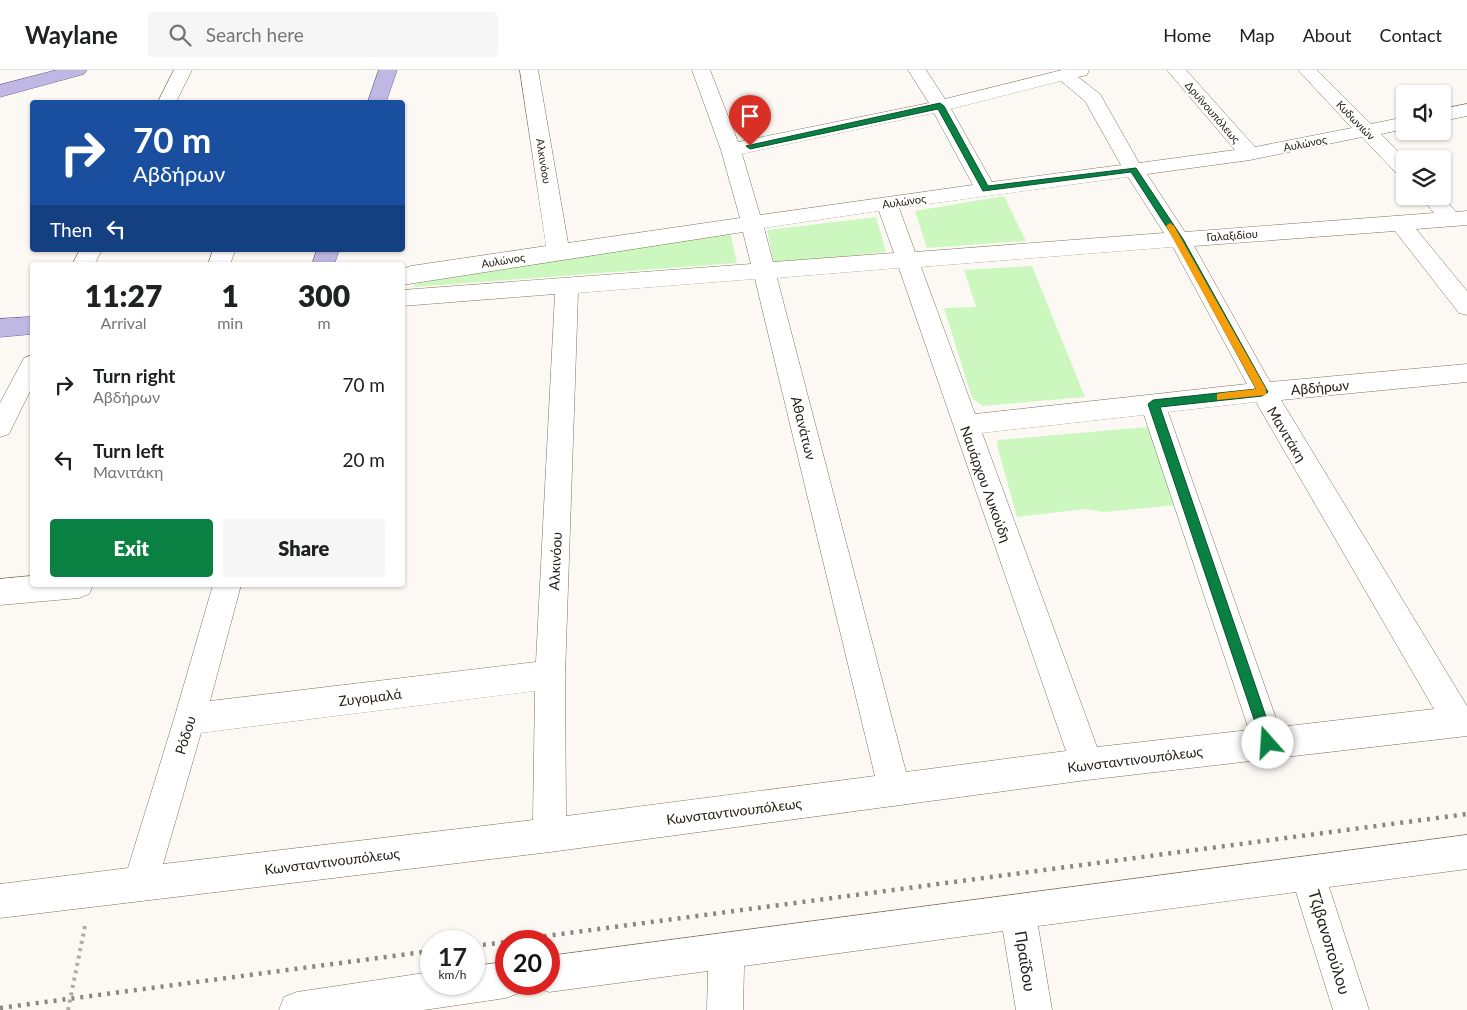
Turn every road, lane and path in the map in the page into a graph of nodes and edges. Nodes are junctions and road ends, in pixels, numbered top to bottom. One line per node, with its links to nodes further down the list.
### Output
1 (78, 70): 11 (main road)
2 (183, 70): 12 (street)
3 (388, 70): 13 (main road)
4 (529, 70): 30 (street, Αλκινόου)
5 (701, 70): 19 (street, Αθανάτων)
6 (917, 70): 14 (street)
7 (1084, 70): 10 (street)
8 (1176, 70): 20 (street, Δρυϊνουπόλεως)
9 (1307, 70): 18 (street, Κυδωνιών)
10 (1064, 75): 14 (street); 22 (street, Μανιτάκη)
11 (0, 91)
12 (168, 100)
13 (378, 100)
14 (940, 106): 19 (street); 23 (street)
15 (1467, 110): 16 (street)
16 (1451, 113)
17 (1396, 125): 18 (street, Αυλώνος)
18 (1368, 131): 20 (street, Αυλώνος); 21 (street, Κυδωνιών)
19 (731, 150): 27 (street, Αθανάτων)
20 (1250, 154): 22 (street, Αυλώνος)
21 (1396, 161)
22 (1133, 169): 23 (street, Αυλώνος); 29 (street, Μανιτάκη)
23 (986, 189): 24 (street, Αυλώνος)
24 (887, 203): 27 (street, Αυλώνος); 31 (street, Ναυάρχου Λυκούδη)
25 (1442, 205): 26 (street)
26 (1460, 219): 28 (street, Γαλαξιδίου)
27 (752, 223): 30 (street, Αυλώνος); 32 (street, Αθανάτων)
28 (1401, 224): 29 (street, Γαλαξιδίου); 36 (street)
29 (1179, 239): 31 (street, Γαλαξιδίου); 41 (street, Μανιτάκη)
30 (558, 251): 33 (street, Αυλώνος)
31 (907, 258): 32 (street); 43 (street, Ναυάρχου Λυκούδη)
32 (764, 272): 34 (street); 53 (street, Αθανάτων)
33 (405, 276)
34 (567, 287): 35 (street); 48 (street, Αλκινόου)
35 (405, 298)
36 (1467, 307)
37 (30, 326): 38 (main road)
38 (0, 328)
39 (30, 368): 44 (street)
40 (1467, 373): 41 (street, Αβδήρων)
41 (1262, 392): 42 (street, Αβδήρων); 50 (street, Μανιτάκη)
42 (1153, 404): 43 (street, Αβδήρων); 51 (street)
43 (965, 425): 52 (street, Ναυάρχου Λυκούδη)
44 (0, 427)
45 (56, 587): 47 (street)
46 (226, 587): 49 (street, Ρόδου)
47 (0, 592)
48 (550, 675): 49 (street, Ζυγομαλά); 54 (street, Αλκινόου)
49 (190, 719): 57 (street, Ρόδου)
50 (1463, 722): 51 (street, Κωνσταντινουπόλεως)
51 (1268, 743): 52 (street, Κωνσταντινουπόλεως)
52 (1087, 764): 53 (street, Κωνσταντινουπόλεως)
53 (895, 790): 54 (street, Κωνσταντινουπόλεως)
54 (550, 835): 57 (street, Κωνσταντινουπόλεως)
55 (1467, 852): 56 (street)
56 (1308, 874): 60 (street); 68 (street, Τζιβανοπούλου)
57 (140, 884): 58 (street, Κωνσταντινουπόλεως)
58 (92, 891): 59 (street, Κωνσταντινουπόλεως); 64 (path)
59 (0, 902)
60 (1018, 912): 61 (street); 67 (street, Πραΐδου)
61 (727, 949): 62 (street); 66 (street)
62 (560, 972)
63 (495, 982): 65 (street)
64 (68, 1010)
65 (297, 1010)
66 (725, 1010)
67 (1034, 1010)
68 (1351, 1010)

